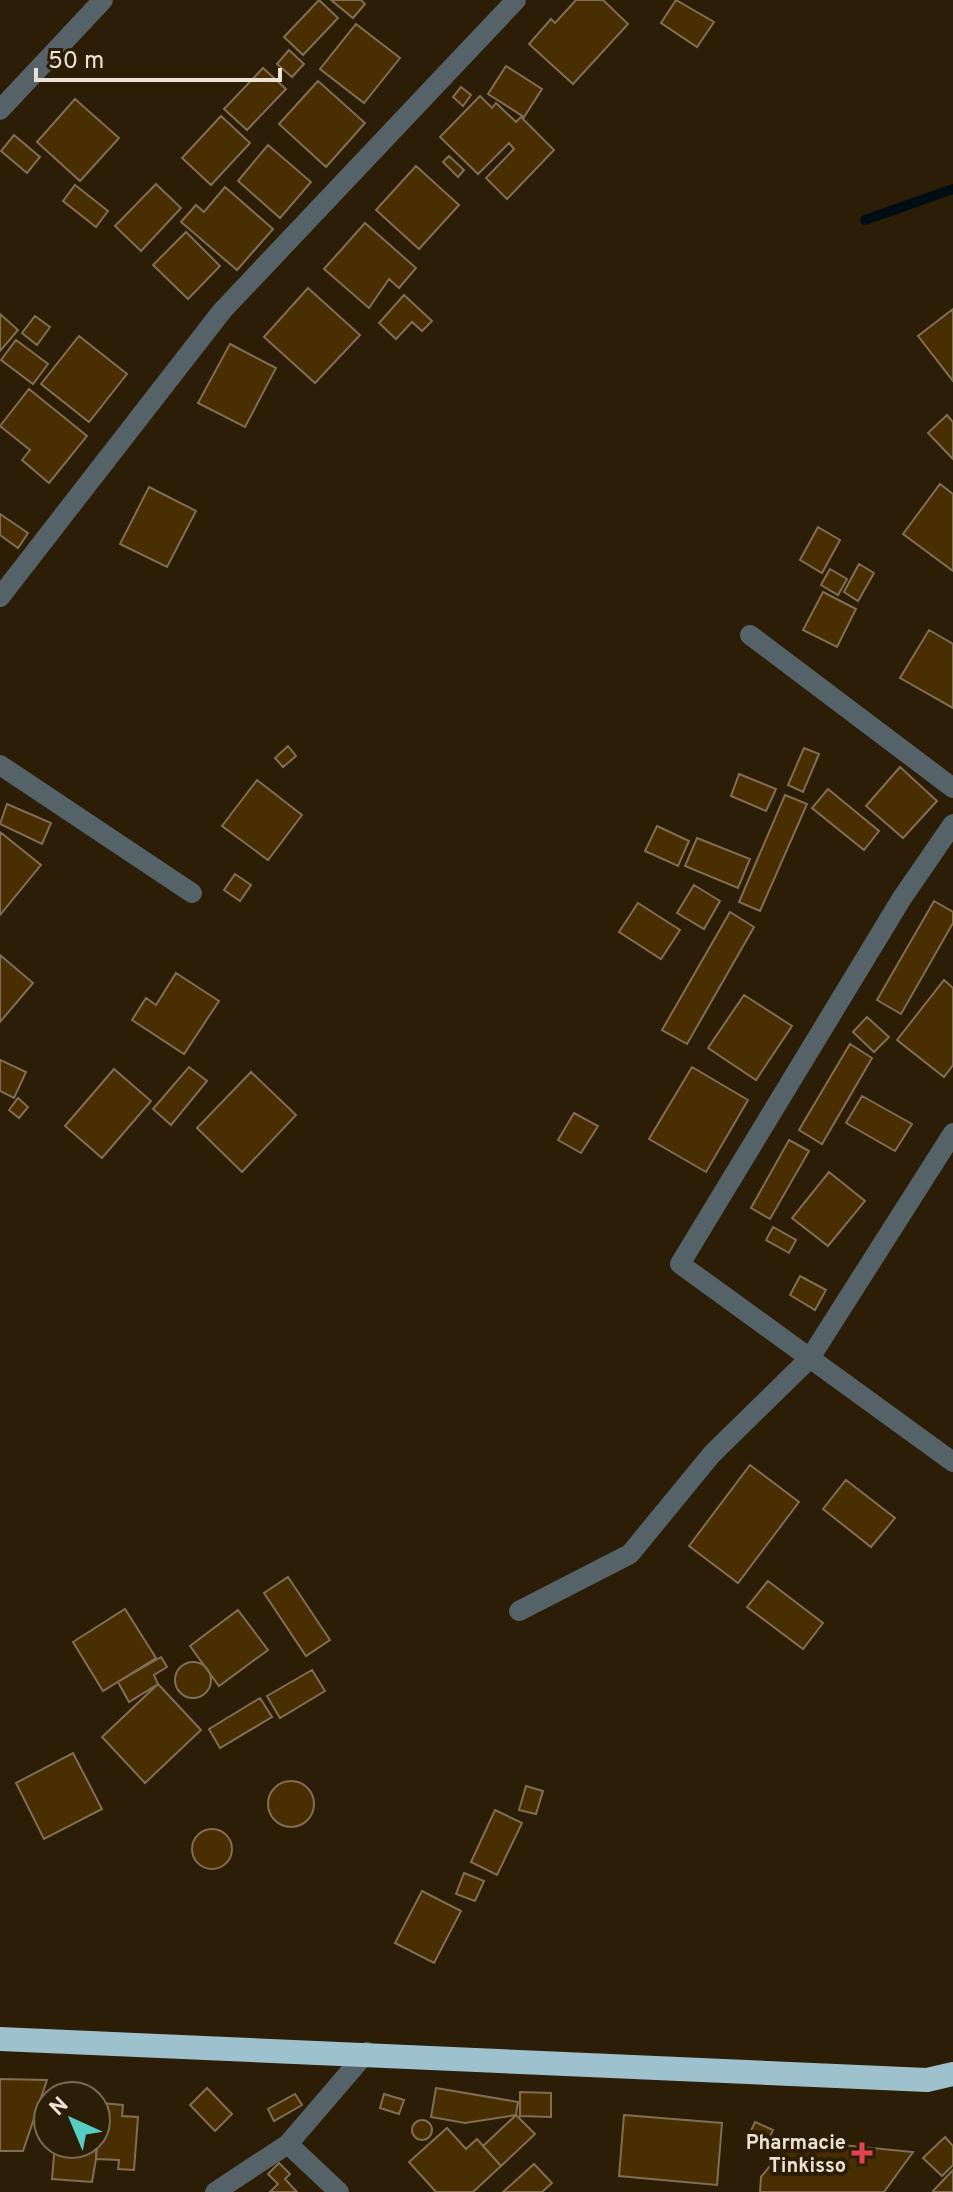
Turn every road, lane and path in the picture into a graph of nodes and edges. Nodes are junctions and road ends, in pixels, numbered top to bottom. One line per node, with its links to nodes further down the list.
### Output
1 (103, 0): 3 (street)
2 (516, 0): 4 (street)
3 (0, 110)
4 (0, 597)
5 (750, 635): 7 (street)
6 (0, 765): 9 (street)
7 (953, 788)
8 (953, 824): 11 (street)
9 (192, 893)
10 (953, 1133): 11 (street)
11 (810, 1358): 12 (street); 13 (street)
12 (953, 1462)
13 (519, 1611)
14 (0, 2039): 15 (highway)
15 (367, 2052): 17 (highway); 19 (street)
16 (953, 2074): 17 (highway)
17 (927, 2080): 18 (highway)
18 (953, 2089)
19 (288, 2144): 20 (street); 21 (street)
20 (215, 2192)
21 (339, 2192)

